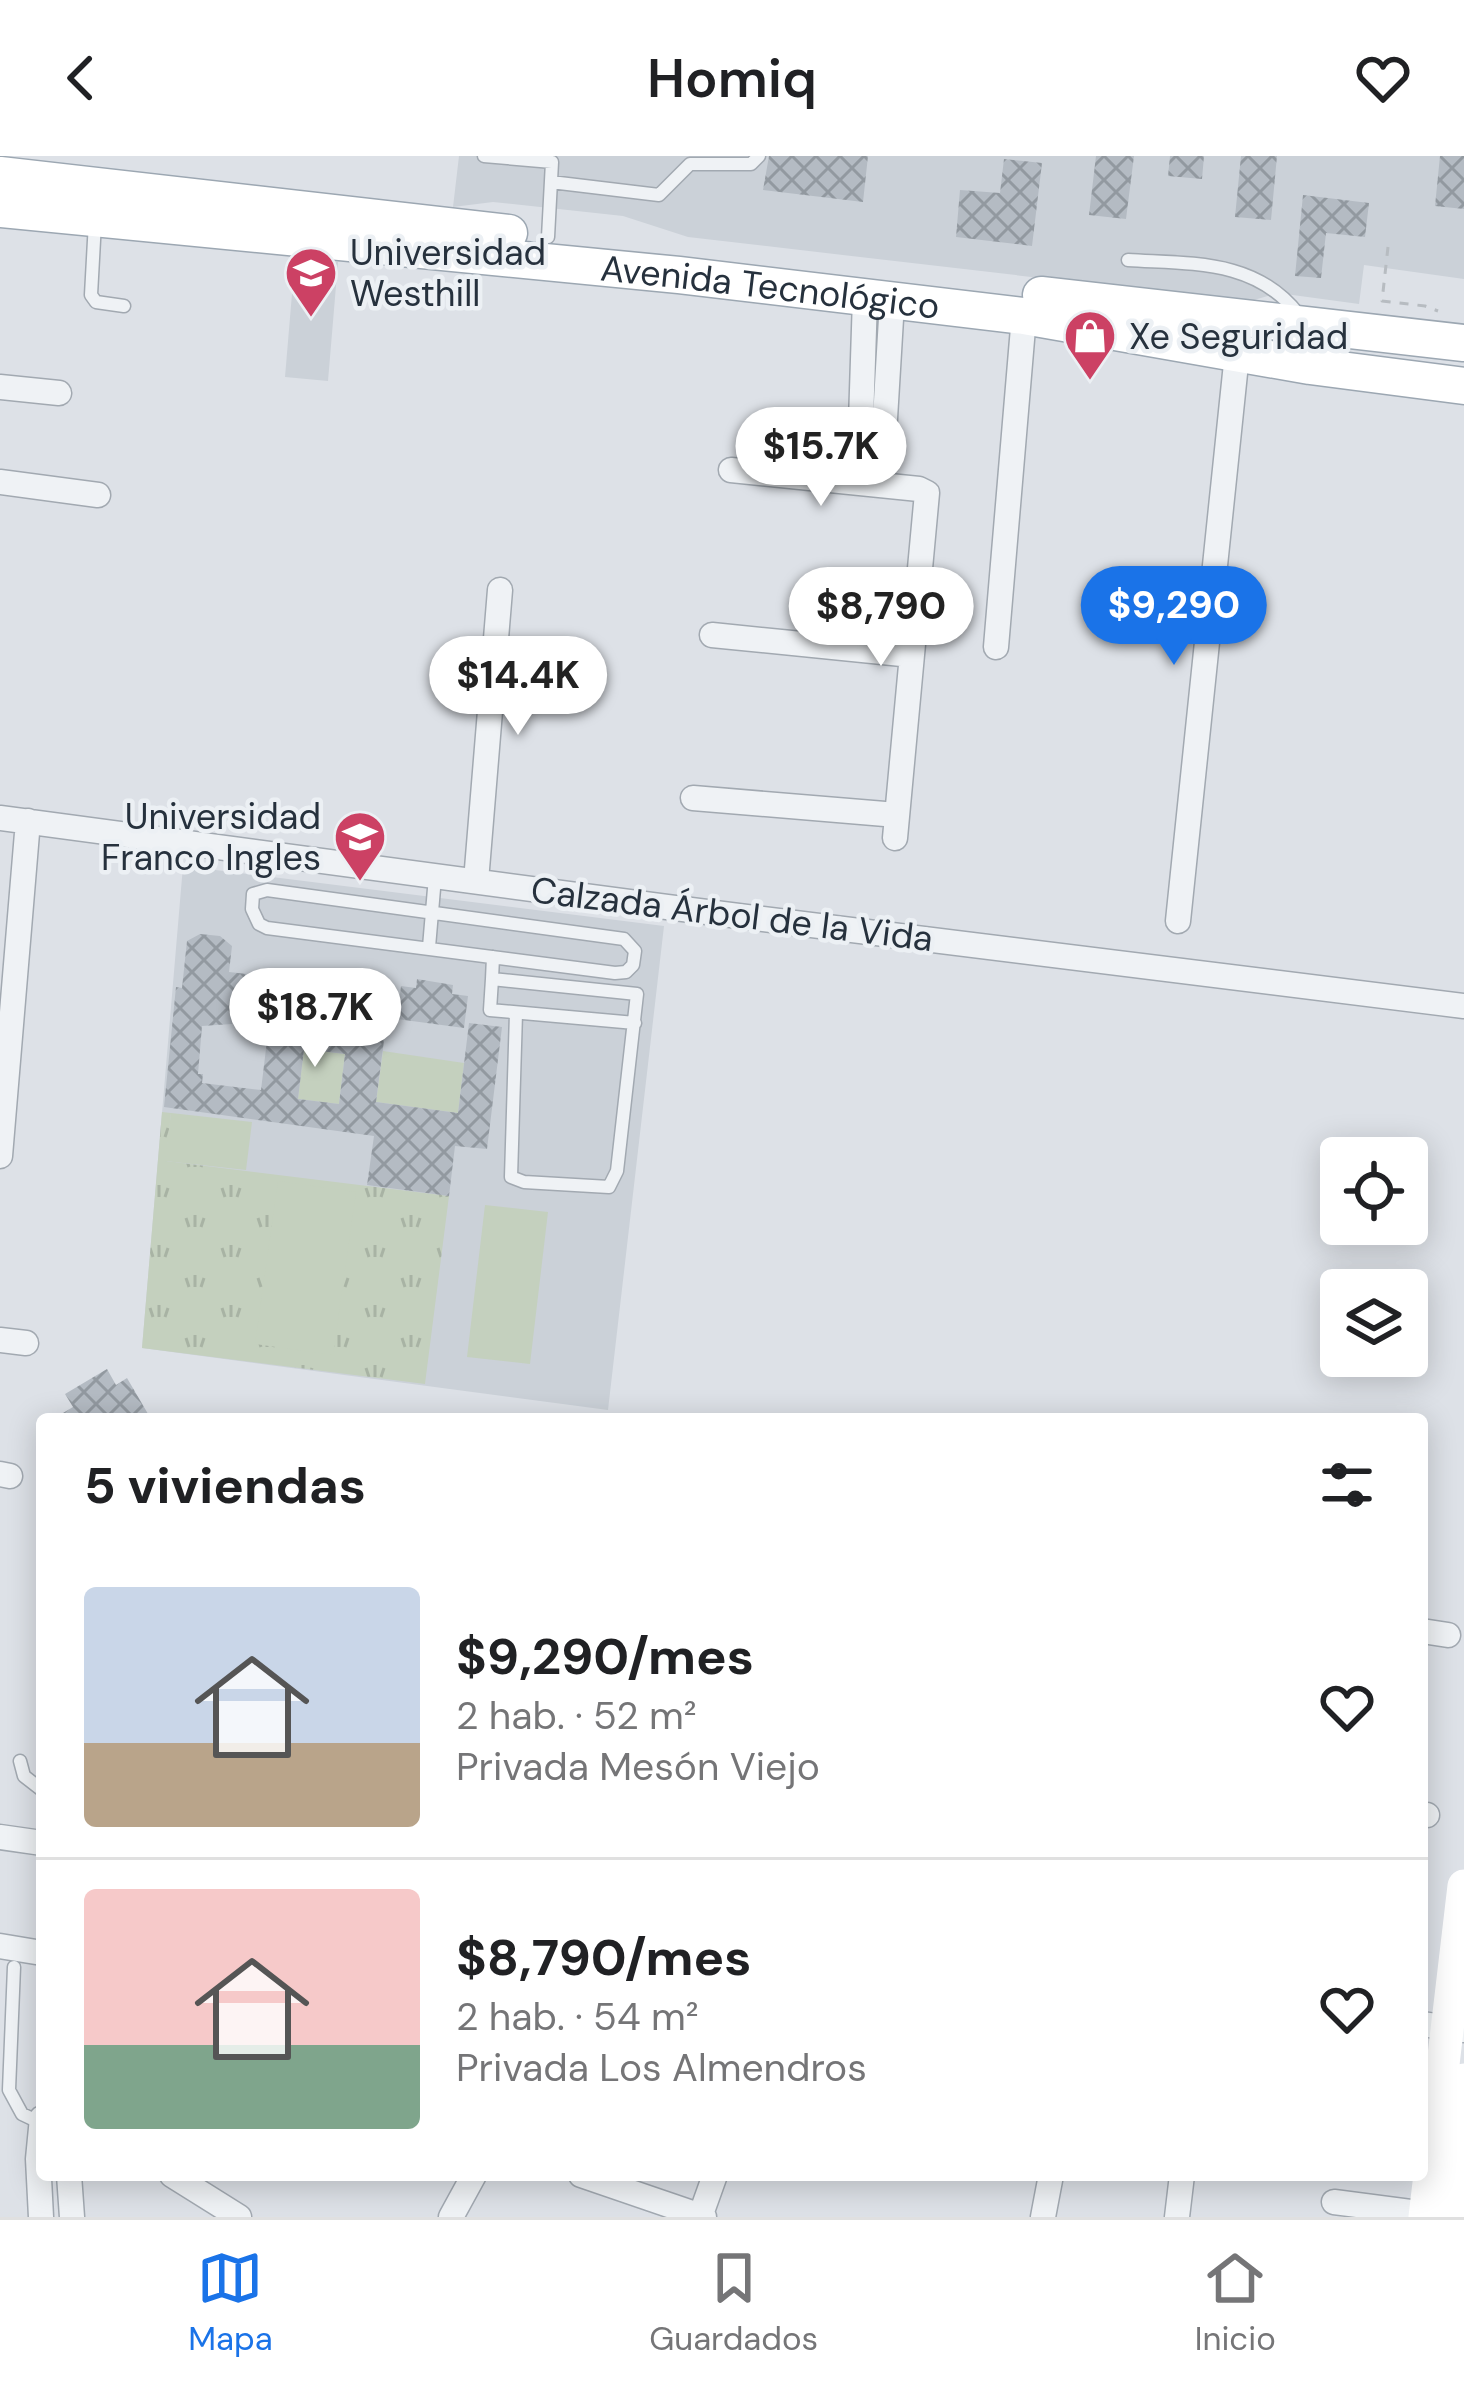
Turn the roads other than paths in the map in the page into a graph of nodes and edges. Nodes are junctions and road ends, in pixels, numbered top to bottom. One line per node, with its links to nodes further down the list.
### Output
1 (484, 156): 3 (lane)
2 (759, 156): 4 (lane)
3 (552, 159): 6 (lane)
4 (690, 160): 6 (lane)
5 (0, 175): 9 (main road, Avenida Tecnológico)
6 (551, 182): 9 (lane)
7 (0, 209): 8 (main road, Avenida Tecnológico)
8 (95, 220): 11 (lane); 12 (main road, Avenida Tecnológico)
9 (548, 237): 14 (main road, Avenida Tecnológico)
10 (1128, 260): 14 (lane)
11 (124, 306)
12 (878, 313): 13 (main road, Avenida Tecnológico); 24 (street)
13 (1024, 316): 17 (main road, Avenida Tecnológico); 28 (street)
14 (1307, 325): 16 (main road, Avenida Tecnológico)
15 (1454, 328): 16 (main road, Avenida Tecnológico)
16 (1386, 334): 18 (main road)
17 (1238, 354): 18 (main road, Avenida Tecnológico); 36 (street)
18 (1383, 376): 19 (main road, Avenida Tecnológico)
19 (1464, 386)
20 (0, 387): 21 (street)
21 (59, 393)
22 (731, 470): 24 (street)
23 (0, 482): 25 (street)
24 (870, 484): 29 (street)
25 (98, 495)
26 (500, 590): 34 (street)
27 (712, 634): 29 (street)
28 (996, 647)
29 (912, 655): 30 (street)
30 (693, 798)
31 (0, 818): 32 (street, Calzada Árbol de la Vida)
32 (28, 821): 33 (street, Calzada Árbol de la Vida); 43 (street)
33 (435, 875): 34 (street, Calzada Árbol de la Vida); 35 (lane)
34 (476, 881): 40 (street, Calzada Árbol de la Vida)
35 (432, 912): 37 (lane); 37 (lane); 38 (lane)
36 (1178, 921)
37 (429, 947): 38 (lane)
38 (493, 957): 39 (lane)
39 (492, 979): 41 (lane); 42 (lane)
40 (1464, 1006)
41 (516, 1012): 42 (lane); 42 (lane)
42 (635, 1023)
43 (0, 1156)
44 (1428, 1632): 45 (street)
45 (1448, 1636)
46 (20, 1761): 47 (lane)
47 (36, 1786)
48 (0, 1838): 49 (street)
49 (36, 1842)
50 (1464, 1886): 52 (street)
51 (17, 1958): 54 (lane)
52 (1445, 2027): 64 (street)
53 (1464, 2080): 64 (street)
54 (36, 2119)
55 (39, 2181): 65 (street)
56 (69, 2181): 66 (street)
57 (182, 2181): 67 (street)
58 (471, 2181): 68 (street)
59 (598, 2181): 69 (street)
60 (713, 2181): 69 (street)
61 (1050, 2181): 70 (street)
62 (1181, 2181): 71 (street)
63 (1334, 2209): 64 (street)
64 (1438, 2216)
65 (41, 2217)
66 (72, 2217)
67 (239, 2217)
68 (451, 2217)
69 (702, 2217)
70 (1043, 2217)
71 (1178, 2217)

